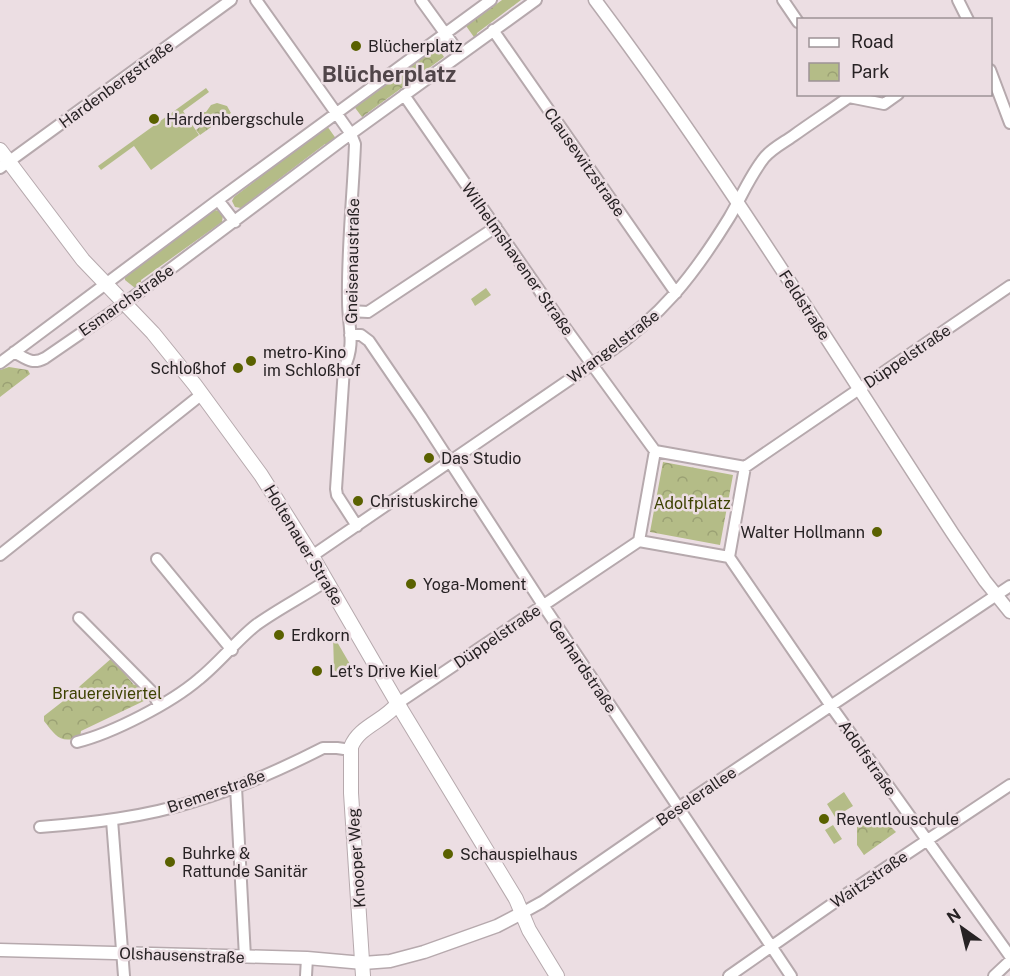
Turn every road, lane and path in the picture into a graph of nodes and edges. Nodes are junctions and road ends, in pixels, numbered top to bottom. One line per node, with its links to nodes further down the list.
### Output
1 (231, 0): 22 (street, Hardenbergstraße)
2 (256, 0): 18 (street)
3 (421, 0): 12 (street)
4 (491, 0): 12 (street, Esmarchstraße)
5 (536, 0): 11 (street, Esmarchstraße)
6 (596, 0): 24 (street, Feldstraße)
7 (783, 0): 10 (street)
8 (958, 0): 9 (street)
9 (967, 18)
10 (797, 21)
11 (493, 30): 13 (street, Esmarchstraße); 29 (street, Clausewitzstraße)
12 (445, 33): 13 (street); 18 (street, Esmarchstraße)
13 (460, 54): 15 (street, Esmarchstraße)
14 (992, 75): 19 (street)
15 (404, 95): 20 (street, Esmarchstraße); 26 (street, Wilhelmshavener Straße)
16 (848, 96): 17 (street, Wrangelstraße); 24 (street, Wrangelstraße)
17 (895, 96)
18 (336, 114): 20 (street); 23 (street, Esmarchstraße)
19 (1010, 123)
20 (351, 134): 25 (street, Esmarchstraße); 31 (street, Gneisenaustraße)
21 (0, 150): 22 (main road, Holtenauer Straße)
22 (4, 165): 27 (main road, Holtenauer Straße)
23 (218, 200): 25 (street); 27 (street, Esmarchstraße)
24 (738, 202): 29 (street, Wrangelstraße); 36 (street, Feldstraße)
25 (235, 222): 30 (street, Esmarchstraße)
26 (496, 227): 31 (street); 35 (street, Wilhelmshavener Straße)
27 (106, 285): 30 (main road, Holtenauer Straße); 33 (street, Esmarchstraße)
28 (1010, 286): 36 (street, Düppelstraße)
29 (676, 293): 35 (street, Wrangelstraße)
30 (125, 303): 33 (street, Esmarchstraße); 37 (main road, Holtenauer Straße)
31 (349, 311): 32 (street, Gneisenaustraße)
32 (350, 335): 39 (street, Gerhardstraße); 41 (street, Gneisenaustraße)
33 (14, 352): 34 (street, Esmarchstraße)
34 (0, 363)
35 (592, 364): 38 (street, Wilhelmshavener Straße); 39 (street, Wrangelstraße)
36 (859, 388): 40 (street, Düppelstraße); 49 (street, Feldstraße)
37 (202, 394): 43 (street); 44 (main road, Holtenauer Straße)
38 (655, 451): 40 (street); 42 (street)
39 (449, 462): 41 (street, Wrangelstraße); 50 (street, Gerhardstraße)
40 (745, 467): 45 (street)
41 (357, 526): 44 (street, Wrangelstraße)
42 (639, 541): 45 (street); 50 (street, Düppelstraße)
43 (0, 555)
44 (312, 556): 47 (main road, Holtenauer Straße)
45 (729, 557): 55 (street, Adolfstraße)
46 (157, 560): 53 (street)
47 (326, 581): 53 (street); 56 (main road, Holtenauer Straße)
48 (1010, 586): 49 (street, Beselerallee)
49 (996, 596): 51 (street, Feldstraße); 55 (street, Beselerallee)
50 (543, 605): 56 (street, Düppelstraße); 61 (street, Gerhardstraße)
51 (1010, 612)
52 (79, 618): 54 (street)
53 (232, 650): 54 (street)
54 (159, 705): 57 (street)
55 (831, 706): 61 (street, Beselerallee); 64 (street, Adolfstraße)
56 (400, 707): 58 (main road, Düppelstraße); 65 (main road, Holtenauer Straße)
57 (77, 742)
58 (355, 742): 60 (street, Bremerstraße); 73 (main road, Knooper Weg)
59 (1010, 785): 64 (street, Waitzstraße)
60 (236, 787): 62 (street, Bremerstraße); 70 (street)
61 (678, 808): 65 (street, Beselerallee); 66 (street, Gerhardstraße)
62 (112, 820): 63 (street, Bremerstraße); 68 (street)
63 (40, 827)
64 (927, 840): 66 (street, Waitzstraße); 69 (street, Adolfstraße)
65 (522, 913): 73 (street, Beselerallee); 76 (main road, Holtenauer Straße)
66 (771, 946): 77 (street, Waitzstraße); 78 (street, Gerhardstraße)
67 (0, 950): 68 (street, Olshausenstraße)
68 (122, 953): 70 (street, Olshausenstraße); 74 (street)
69 (1010, 956)
70 (245, 957): 71 (street, Olshausenstraße)
71 (307, 958): 73 (street, Olshausenstraße); 75 (street)
72 (1010, 961): 79 (street)
73 (363, 969)
74 (124, 976)
75 (306, 976)
76 (557, 976)
77 (729, 976)
78 (791, 976)
79 (994, 976)

